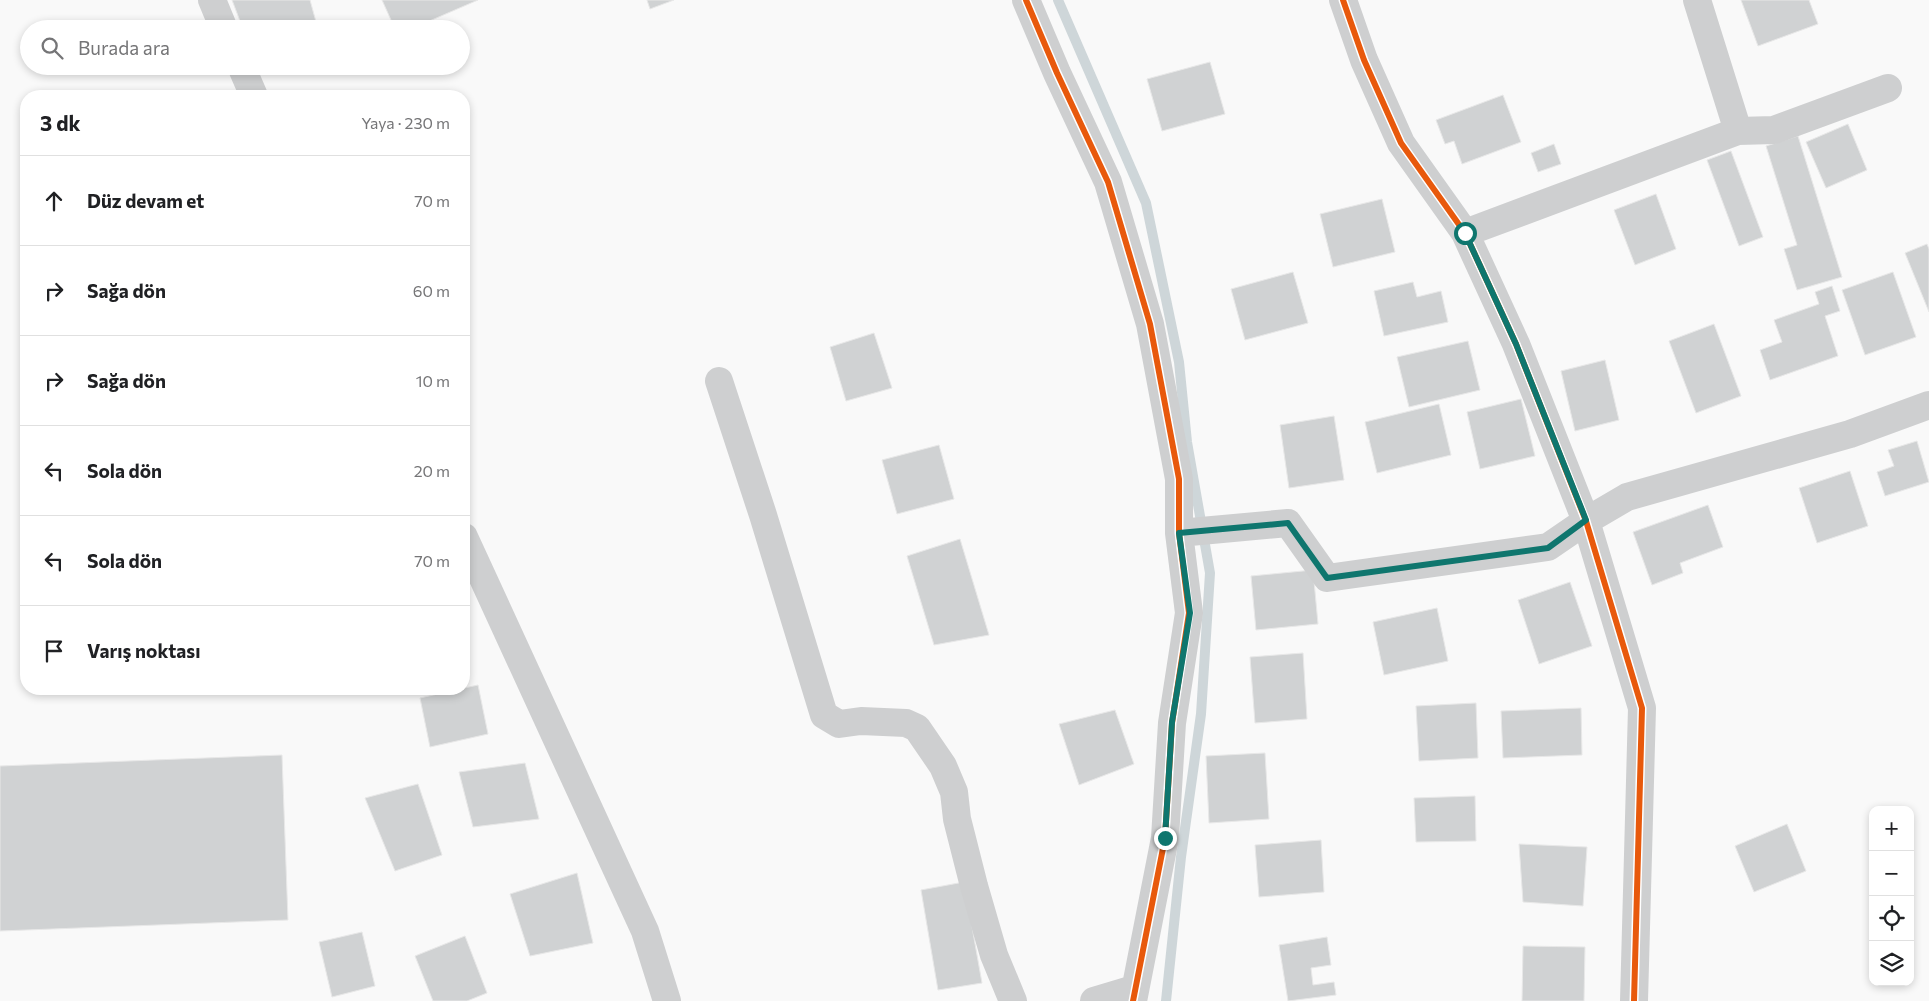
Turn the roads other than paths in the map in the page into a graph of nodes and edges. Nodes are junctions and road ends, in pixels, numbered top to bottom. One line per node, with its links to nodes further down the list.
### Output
1 (212, 0): 5 (street)
2 (1026, 0): 14 (street)
3 (1343, 0): 10 (street)
4 (1697, 0): 9 (street)
5 (220, 20)
6 (245, 75): 8 (street)
7 (1888, 88): 9 (street)
8 (251, 90)
9 (1738, 131): 10 (street)
10 (1465, 233): 13 (street)
11 (719, 381): 18 (street)
12 (1929, 406): 13 (street)
13 (1586, 520): 14 (street); 20 (street)
14 (1184, 532): 16 (street)
15 (470, 550): 17 (street)
16 (1134, 995): 19 (street)
17 (667, 1001)
18 (1013, 1001)
19 (1094, 1001)
20 (1634, 1001)

